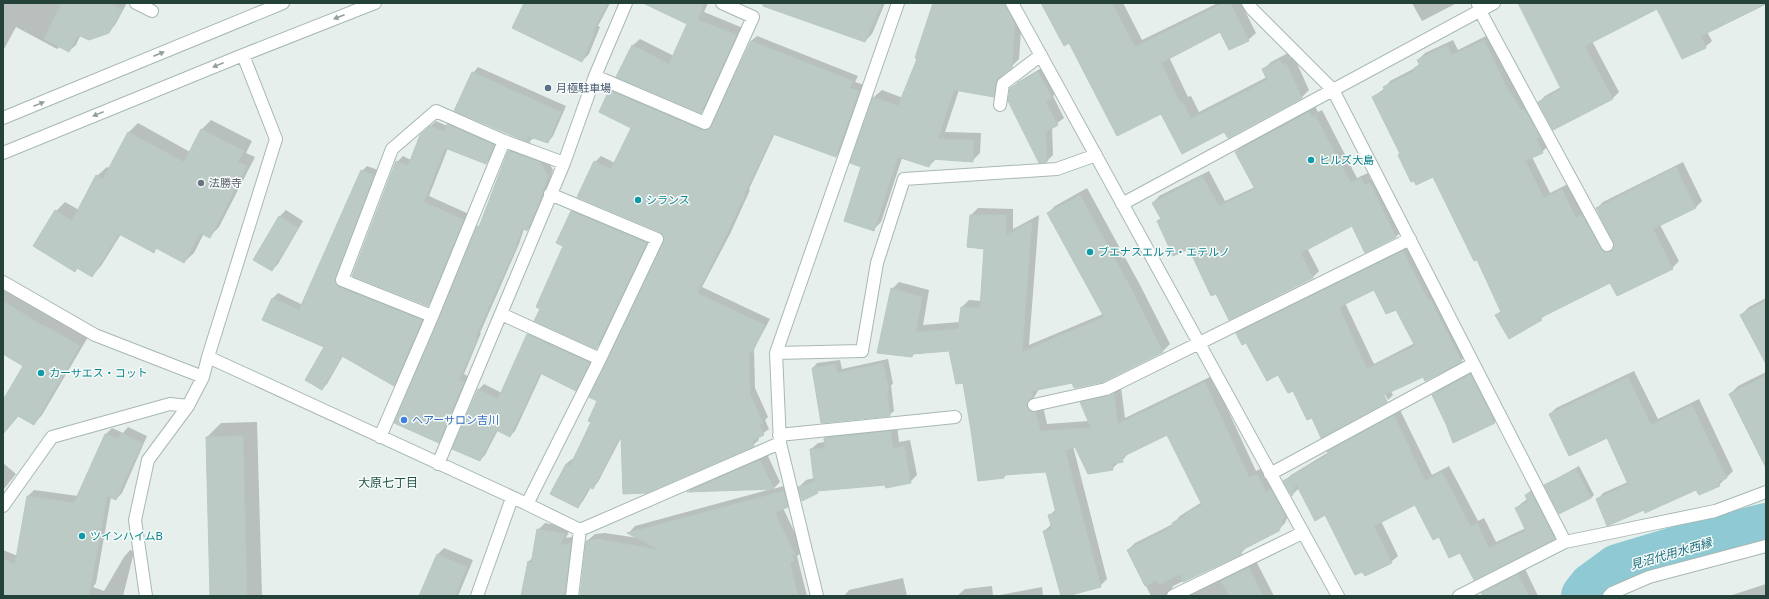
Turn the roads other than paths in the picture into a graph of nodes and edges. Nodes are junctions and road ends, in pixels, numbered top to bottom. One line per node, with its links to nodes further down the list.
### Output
1 (136, 3): 11 (street)
2 (283, 3): 17 (street, one-way to 2)
3 (375, 3): 12 (street, one-way to 12)
4 (626, 3): 14 (street)
5 (722, 3): 14 (street)
6 (898, 3): 30 (street)
7 (1012, 3): 13 (street)
8 (1248, 3): 15 (street)
9 (1494, 3): 10 (street)
10 (1479, 7): 15 (street); 25 (street)
11 (152, 11)
12 (243, 55): 19 (street, one-way to 19); 31 (street)
13 (1041, 55): 16 (street); 20 (street)
14 (595, 76): 21 (street)
15 (1333, 90): 23 (street); 24 (street)
16 (1000, 105)
17 (3, 118)
18 (504, 141): 21 (street); 28 (street); 28 (street)
19 (3, 153)
20 (1096, 155): 23 (street); 30 (street)
21 (564, 163): 22 (street)
22 (550, 194): 27 (street); 32 (street)
23 (1122, 204): 29 (street)
24 (1410, 239): 29 (street); 33 (street)
25 (1607, 245)
26 (3, 282): 34 (street)
27 (502, 314): 32 (street); 40 (street)
28 (432, 316): 38 (street)
29 (1198, 342): 35 (street); 41 (street)
30 (776, 353): 39 (street)
31 (208, 357): 34 (street); 38 (street)
32 (600, 359): 44 (street)
33 (1473, 364): 41 (street); 48 (street)
34 (203, 377): 36 (street)
35 (1034, 405)
36 (188, 406): 45 (street); 50 (street)
37 (955, 417): 39 (street)
38 (380, 437): 40 (street)
39 (780, 439): 46 (street); 53 (street)
40 (438, 464): 43 (street)
41 (1270, 474): 47 (street)
42 (1766, 492): 48 (street)
43 (512, 498): 44 (street); 51 (street)
44 (527, 504): 46 (street)
45 (3, 506)
46 (580, 530): 52 (street)
47 (1302, 533): 54 (street); 55 (street)
48 (1565, 542): 56 (street)
49 (1766, 546): 57 (street)
50 (146, 596)
51 (477, 596)
52 (572, 596)
53 (817, 596)
54 (1173, 596)
55 (1338, 596)
56 (1459, 596)
57 (1609, 596)

